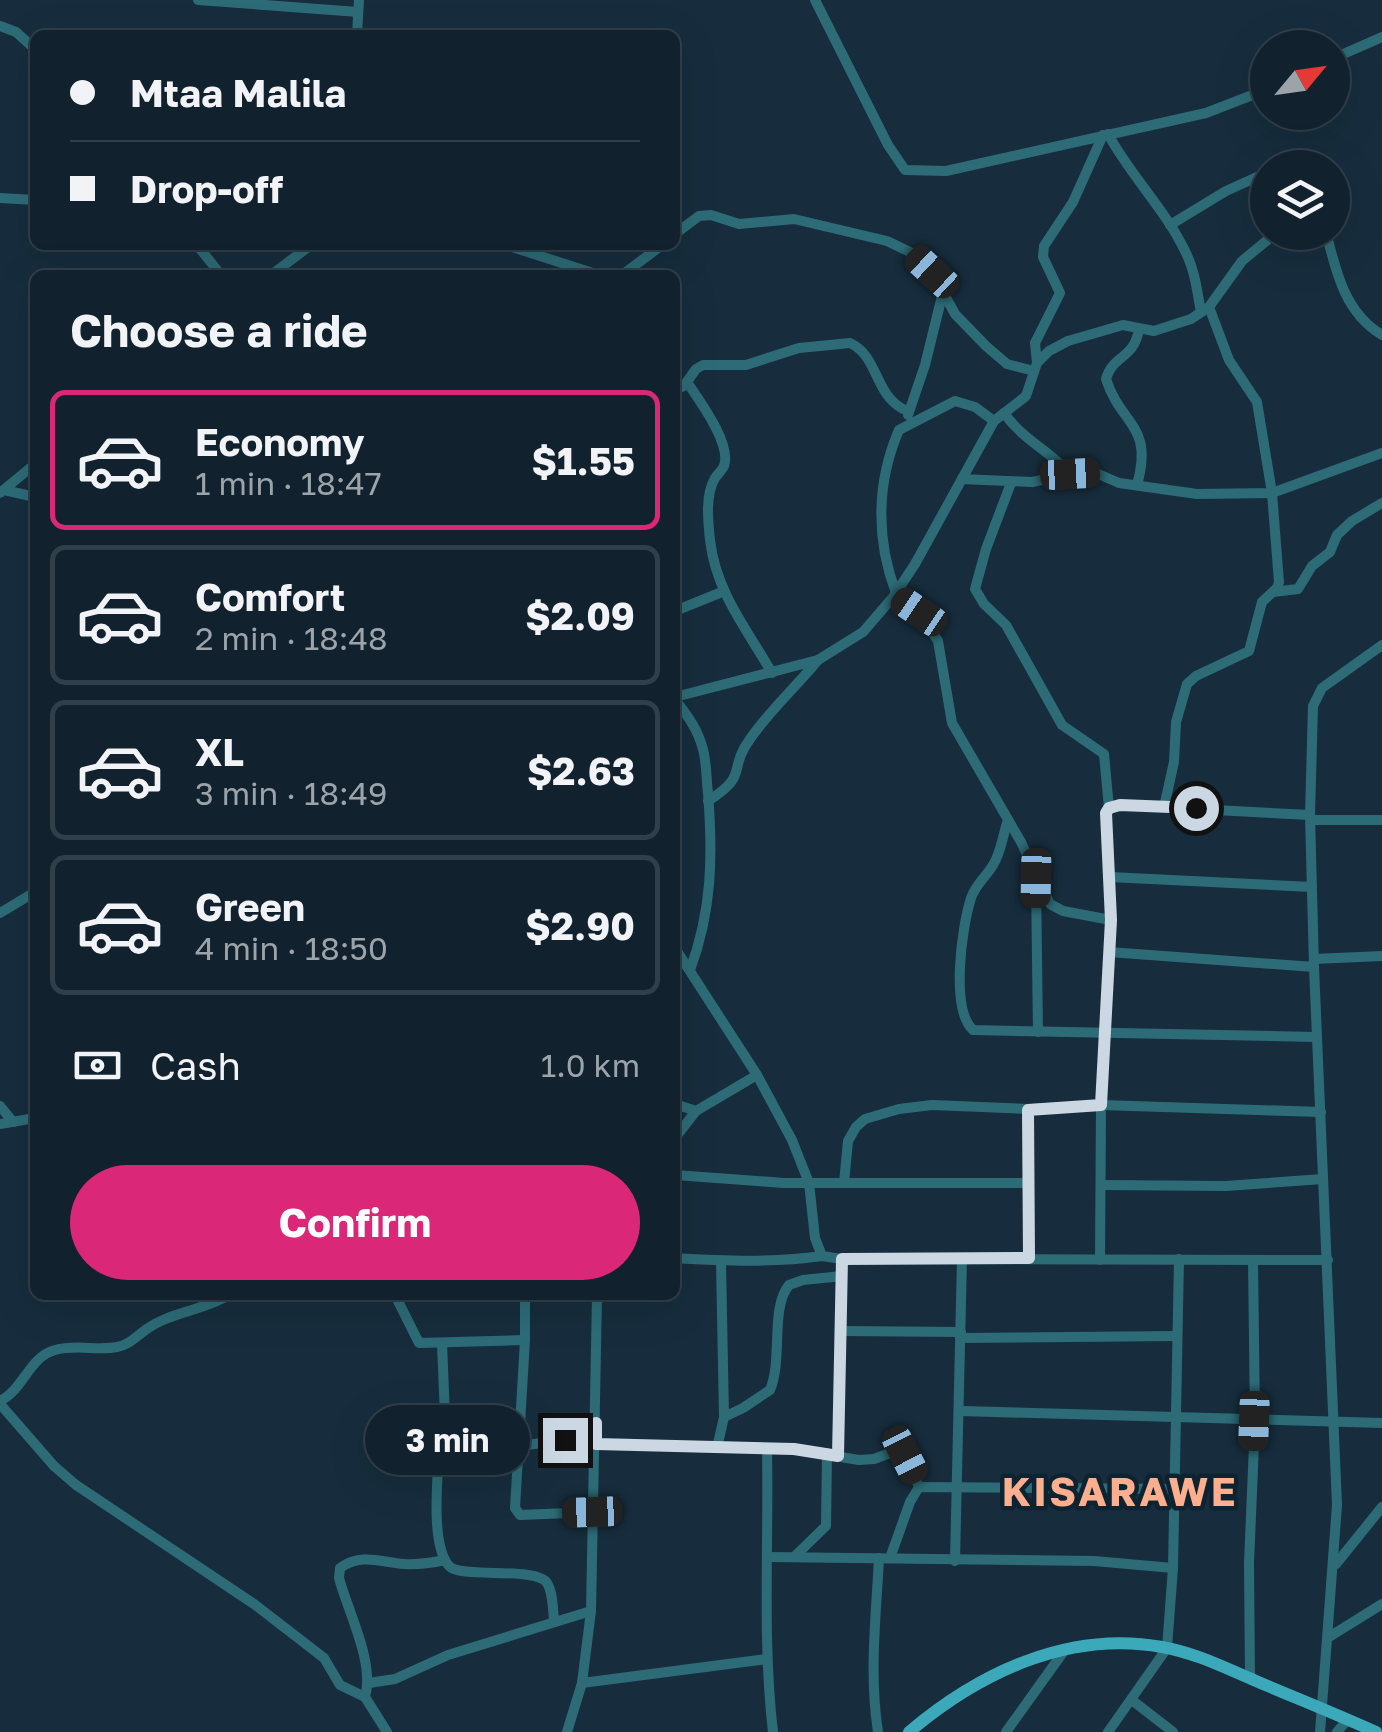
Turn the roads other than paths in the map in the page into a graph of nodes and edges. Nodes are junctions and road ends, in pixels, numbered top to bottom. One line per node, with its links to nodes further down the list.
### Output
1 (198, 0): 3 (street)
2 (815, 0): 9 (street)
3 (358, 6)
4 (2, 29): 6 (street)
5 (1382, 37): 7 (street)
6 (30, 44)
7 (1350, 51)
8 (1250, 96): 9 (street)
9 (1105, 134): 13 (street); 29 (street)
10 (1250, 180): 13 (street)
11 (0, 198): 12 (street)
12 (30, 200)
13 (1170, 225): 26 (street)
14 (680, 230): 25 (street)
15 (201, 250): 21 (street)
16 (304, 250): 22 (street)
17 (522, 250): 23 (street)
18 (655, 250): 24 (street)
19 (1256, 250): 26 (street)
20 (1330, 250): 28 (street)
21 (217, 270)
22 (278, 270)
23 (584, 270)
24 (629, 270)
25 (943, 292): 29 (street); 33 (street)
26 (1205, 309): 27 (street); 42 (street)
27 (1139, 329): 29 (street); 40 (street)
28 (1382, 335)
29 (1036, 367): 32 (street)
30 (688, 382): 31 (street); 33 (street); 45 (street)
31 (680, 387)
32 (1004, 413): 34 (street); 37 (street)
33 (908, 417): 34 (street); 47 (street)
34 (994, 421): 38 (street)
35 (1382, 454): 42 (street)
36 (30, 468): 41 (street)
37 (1070, 474): 39 (street); 40 (street)
38 (962, 479): 39 (street); 47 (street)
39 (1010, 483): 55 (street)
40 (1136, 485): 42 (street)
41 (2, 492): 43 (street)
42 (1272, 493): 46 (street)
43 (30, 496)
44 (1382, 503): 46 (street)
45 (722, 592): 48 (street); 51 (street)
46 (1273, 592): 56 (street)
47 (895, 594): 50 (street); 58 (street)
48 (680, 609)
49 (1382, 645): 57 (street)
50 (818, 660): 51 (street); 54 (street)
51 (772, 673): 52 (street)
52 (680, 697)
53 (680, 705): 54 (street)
54 (708, 802): 70 (street)
55 (1109, 808): 56 (street); 61 (street)
56 (1164, 808): 57 (street)
57 (1310, 818): 59 (street); 62 (street)
58 (1008, 820): 60 (street); 72 (street)
59 (1382, 820)
60 (1036, 878): 65 (street); 72 (street)
61 (1110, 878): 62 (street); 65 (street)
62 (1312, 887): 69 (street)
63 (30, 895): 64 (street)
64 (0, 913)
65 (1111, 920): 66 (street)
66 (1110, 952): 69 (street); 71 (street)
67 (680, 955): 70 (street)
68 (1382, 956): 69 (street)
69 (1314, 963): 73 (street)
70 (690, 970): 74 (street)
71 (1106, 1031): 72 (street); 73 (street); 75 (street)
72 (1038, 1032)
73 (1316, 1037): 80 (street)
74 (757, 1076): 79 (street); 88 (street)
75 (1101, 1105): 78 (street); 80 (street); 90 (street)
76 (0, 1106): 82 (street)
77 (680, 1106): 79 (street)
78 (1028, 1110): 87 (street); 89 (street)
79 (696, 1111): 84 (street)
80 (1321, 1112): 86 (street)
81 (30, 1119): 82 (street)
82 (13, 1122): 83 (street)
83 (0, 1124)
84 (680, 1132)
85 (680, 1175): 88 (street)
86 (1322, 1179): 90 (street); 99 (street)
87 (1028, 1182): 89 (street); 94 (street)
88 (809, 1183): 89 (street); 91 (street)
89 (844, 1183)
90 (1102, 1185): 97 (street)
91 (822, 1256): 95 (street); 100 (street)
92 (680, 1258): 100 (street)
93 (962, 1258): 94 (street); 95 (street); 107 (street)
94 (1029, 1258): 97 (street)
95 (842, 1259): 101 (street)
96 (1179, 1259): 97 (street); 98 (street); 108 (street)
97 (1100, 1260)
98 (1253, 1260): 99 (street); 115 (street)
99 (1328, 1260): 116 (street)
100 (721, 1262): 113 (street)
101 (842, 1276): 106 (street); 113 (street)
102 (216, 1300): 111 (street)
103 (397, 1300): 110 (street)
104 (524, 1300): 109 (street)
105 (596, 1300): 118 (street)
106 (840, 1331): 107 (street); 124 (street)
107 (961, 1335): 108 (street); 112 (street)
108 (1176, 1336): 114 (street)
109 (525, 1340): 110 (street); 119 (street)
110 (442, 1343): 120 (street)
111 (0, 1403): 147 (street)
112 (961, 1411): 114 (street); 125 (street)
113 (724, 1416): 122 (street)
114 (1174, 1418): 115 (street); 127 (street)
115 (1254, 1421): 116 (street); 144 (street)
116 (1335, 1422): 117 (street); 135 (street)
117 (1382, 1422)
118 (596, 1423): 119 (street); 121 (street)
119 (520, 1440): 120 (street); 129 (street)
120 (446, 1441): 133 (street)
121 (596, 1444): 122 (street); 129 (street)
122 (716, 1448): 123 (street)
123 (767, 1449): 124 (street); 130 (street)
124 (833, 1455): 126 (street); 131 (street)
125 (956, 1486): 126 (street); 127 (street); 134 (street)
126 (919, 1487): 132 (street)
127 (1174, 1488): 136 (street)
128 (1382, 1507): 135 (street)
129 (592, 1512): 138 (street)
130 (768, 1557): 131 (street); 143 (street)
131 (794, 1557): 132 (street)
132 (884, 1558): 134 (street); 154 (street)
133 (445, 1560): 139 (street); 146 (street)
134 (955, 1562): 136 (street)
135 (1335, 1564): 140 (street)
136 (1173, 1568): 141 (street)
137 (1382, 1604): 140 (street)
138 (591, 1611): 139 (street); 145 (street)
139 (554, 1621): 146 (street)
140 (1328, 1637): 149 (street)
141 (1167, 1648): 142 (main road); 144 (main road); 148 (street)
142 (1064, 1651): 155 (main road); 156 (street)
143 (767, 1659): 145 (street); 153 (street)
144 (1250, 1678): 149 (main road)
145 (582, 1682): 152 (street)
146 (369, 1684): 147 (street)
147 (365, 1696): 151 (street)
148 (1133, 1701): 157 (street); 158 (street)
149 (1324, 1710): 150 (main road); 159 (street)
150 (1348, 1719): 160 (street); 161 (main road)
151 (388, 1732)
152 (567, 1732)
153 (773, 1732)
154 (878, 1732)
155 (908, 1732)
156 (1006, 1732)
157 (1108, 1732)
158 (1172, 1732)
159 (1320, 1732)
160 (1337, 1732)
161 (1376, 1732)

